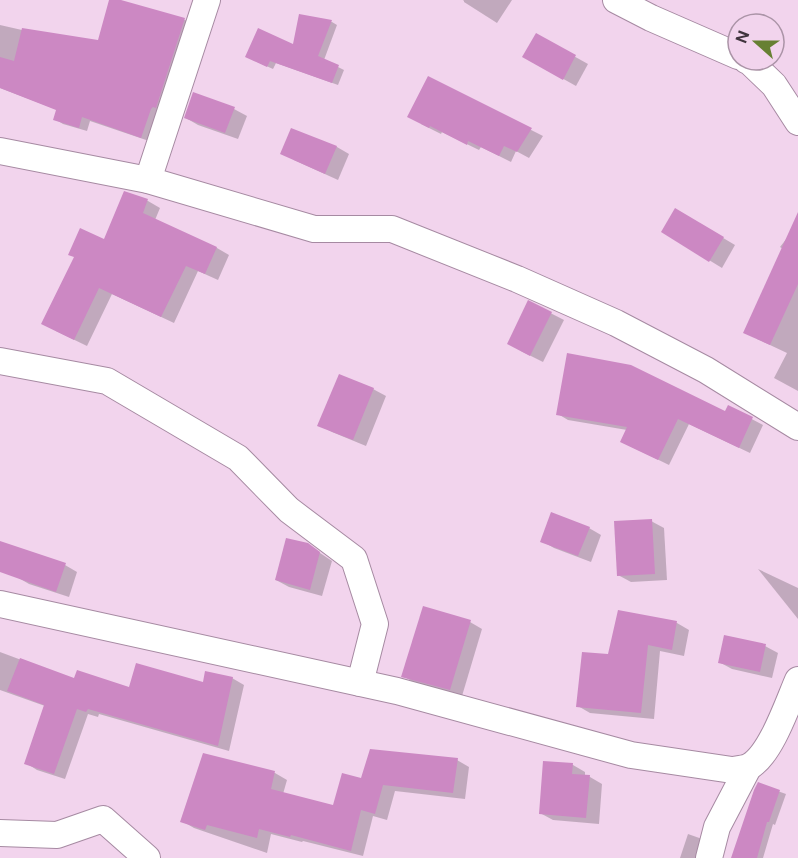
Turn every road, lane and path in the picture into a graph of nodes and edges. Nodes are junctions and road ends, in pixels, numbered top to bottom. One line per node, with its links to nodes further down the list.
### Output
1 (207, 0): 7 (street)
2 (616, 0): 3 (street)
3 (726, 51)
4 (760, 72): 5 (street)
5 (798, 122)
6 (0, 151): 7 (street)
7 (148, 180): 9 (street)
8 (0, 361): 12 (street)
9 (798, 427)
10 (0, 604): 12 (street)
11 (798, 680): 13 (street)
12 (360, 683): 13 (street)
13 (748, 768): 16 (street)
14 (0, 832): 15 (street)
15 (147, 858)
16 (709, 858)

